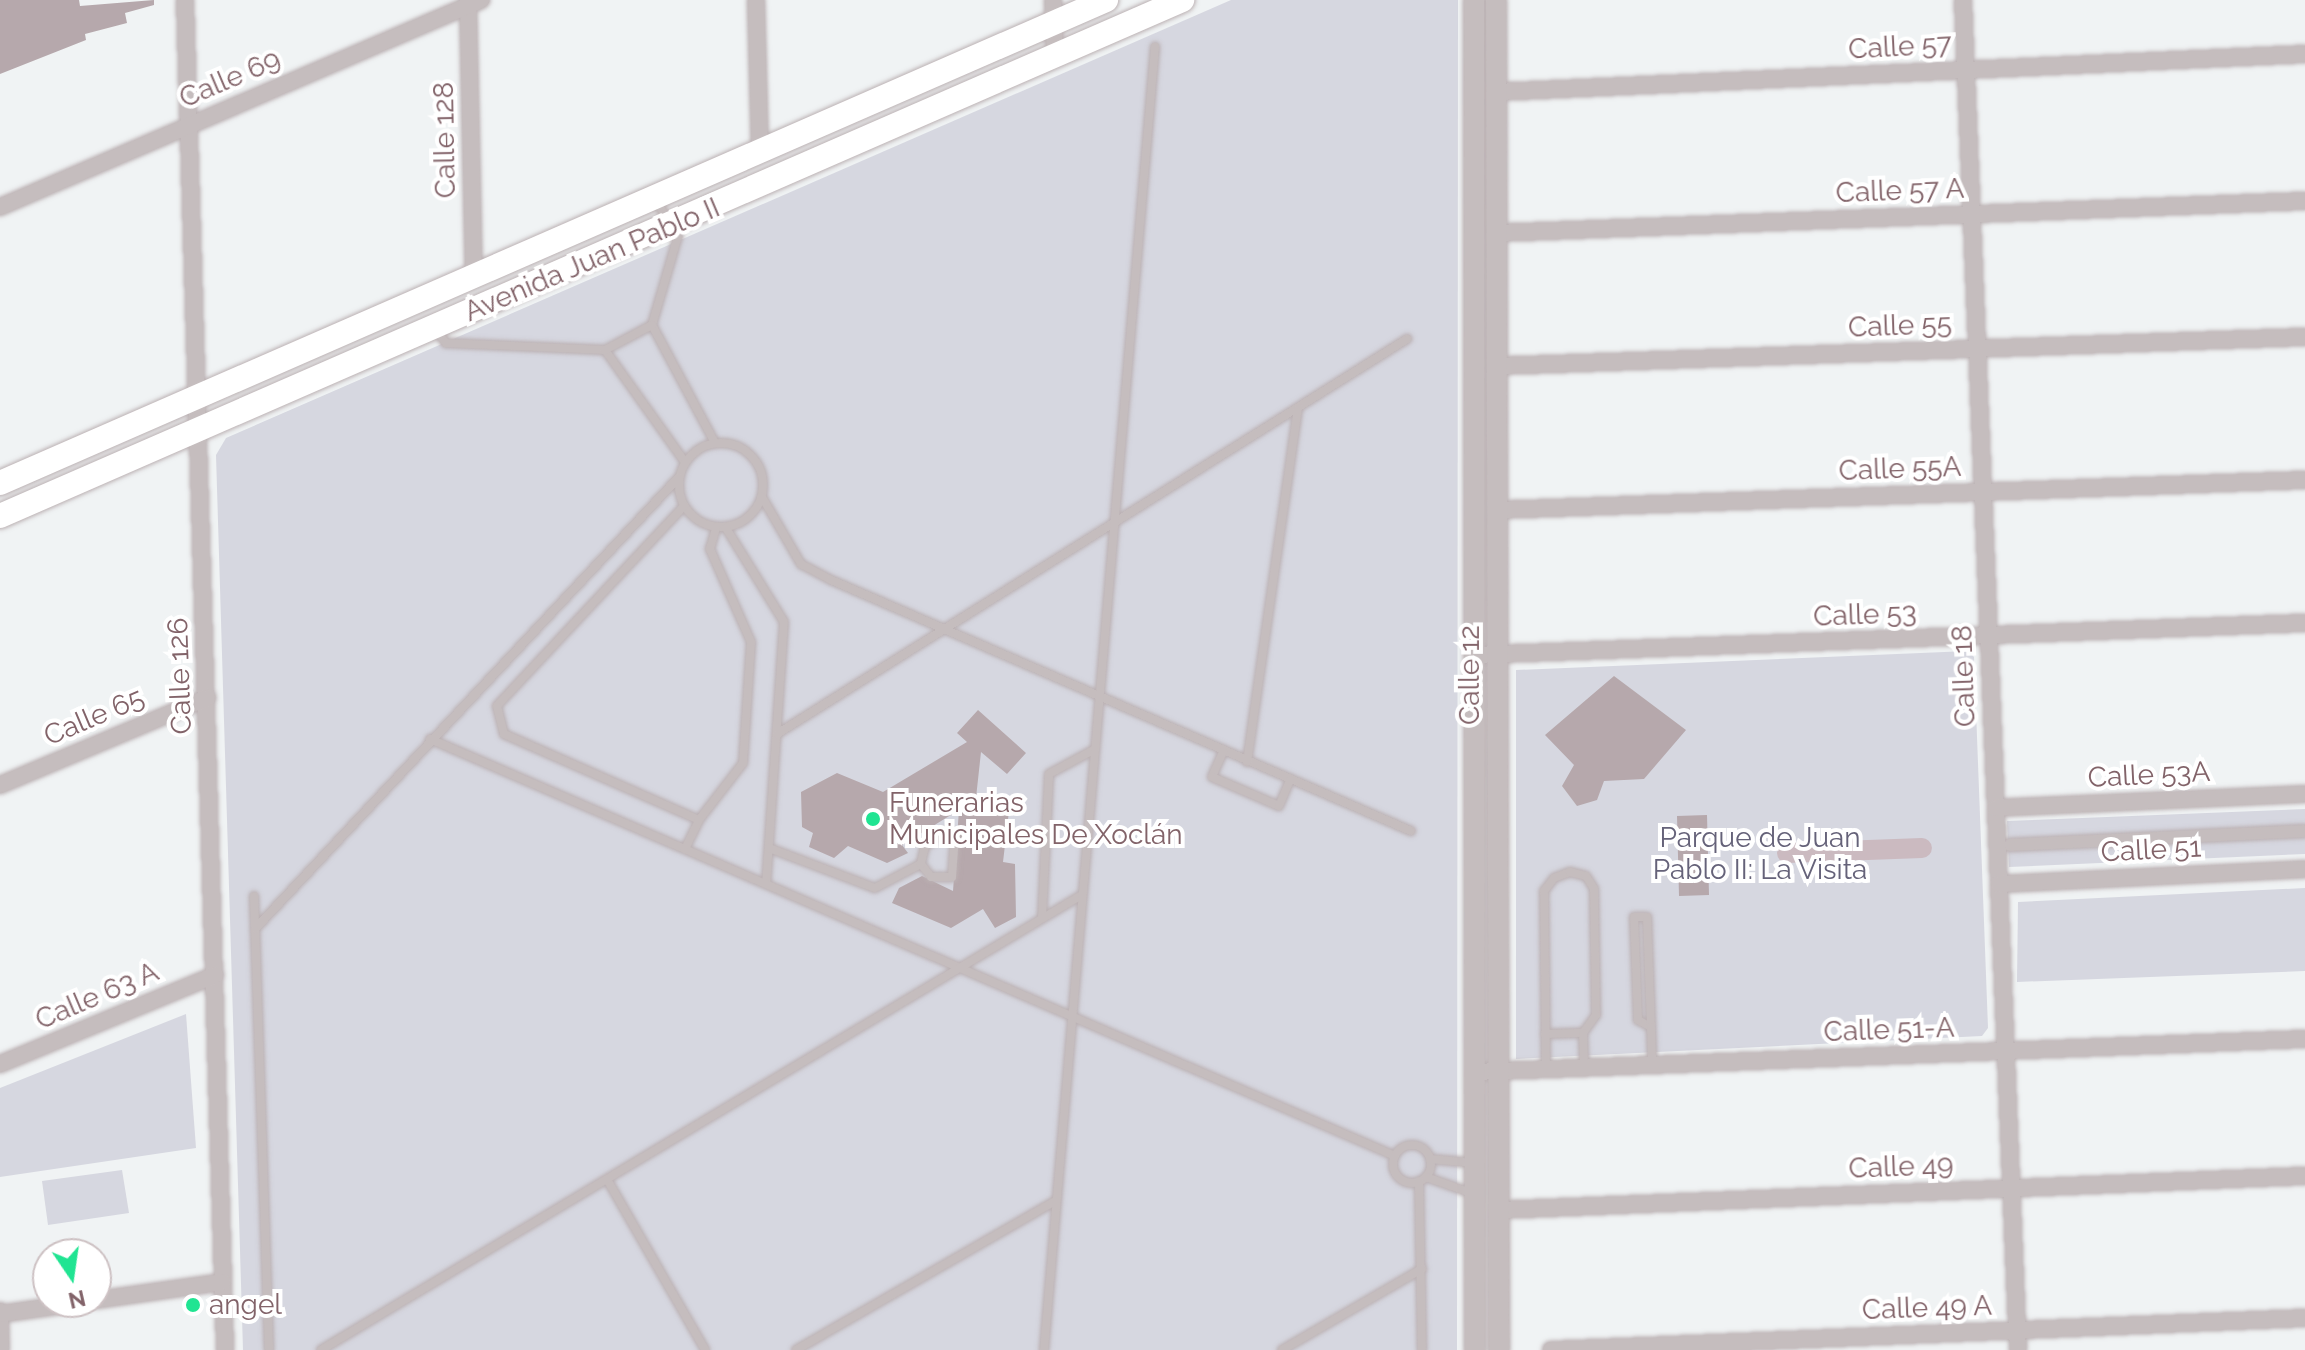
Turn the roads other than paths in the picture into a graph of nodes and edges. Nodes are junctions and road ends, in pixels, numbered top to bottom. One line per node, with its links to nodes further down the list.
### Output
1 (185, 0): 15 (street, Calle 126)
2 (756, 0): 16 (street)
3 (1106, 0): 9 (main road, Avenida Juan Pablo II)
4 (1182, 0): 12 (main road, Avenida Juan Pablo II)
5 (1474, 0): 25 (street, Calle 12)
6 (1496, 0): 14 (street, Calle 12)
7 (1963, 0): 13 (street, Calle 18)
8 (472, 2): 15 (street, Calle 69); 23 (street, Calle 128)
9 (1054, 11): 12 (street); 16 (main road, Avenida Juan Pablo II)
10 (1155, 47): 46 (lane)
11 (2305, 54): 13 (street, Calle 57)
12 (1055, 58): 21 (main road, Avenida Juan Pablo II)
13 (1966, 70): 14 (street, Calle 57); 20 (street, Calle 18)
14 (1497, 92): 22 (street, Calle 12)
15 (189, 125): 19 (street, Calle 69); 33 (street, Calle 126)
16 (760, 153): 17 (main road, Avenida Juan Pablo II)
17 (655, 199): 21 (lane); 23 (main road, Avenida Juan Pablo II)
18 (2305, 201): 20 (street, Calle 57 A)
19 (0, 207)
20 (1972, 215): 22 (street, Calle 57 A); 30 (street, Calle 18)
21 (672, 226): 26 (lane); 27 (main road, Avenida Juan Pablo II)
22 (1497, 233): 24 (street, Calle 12)
23 (474, 279): 33 (main road, Avenida Juan Pablo II)
24 (1497, 320): 25 (street); 32 (street, Calle 12)
25 (1474, 323): 51 (street, Calle 12)
26 (652, 325): 31 (lane); 36 (lane)
27 (434, 327): 31 (lane); 35 (main road, Avenida Juan Pablo II)
28 (2305, 337): 30 (street, Calle 55)
29 (1407, 339): 34 (lane)
30 (1977, 349): 32 (street, Calle 55); 41 (street, Calle 18)
31 (605, 350): 37 (lane)
32 (1497, 366): 44 (street, Calle 12)
33 (198, 400): 35 (street, Calle 126); 40 (main road, Avenida Juan Pablo II)
34 (1298, 408): 46 (lane); 59 (lane)
35 (196, 433): 45 (main road, Avenida Juan Pablo II); 53 (street, Calle 126)
36 (715, 443): 37 (lane); 42 (lane)
37 (685, 462): 38 (lane)
38 (679, 477): 43 (lane); 56 (lane)
39 (2305, 480): 41 (street, Calle 55A)
40 (0, 483)
41 (1983, 492): 44 (street, Calle 55A); 50 (street, Calle 18)
42 (762, 497): 47 (lane); 49 (lane)
43 (684, 506): 47 (lane); 64 (lane)
44 (1498, 510): 52 (street, Calle 12)
45 (0, 516)
46 (1112, 520): 49 (lane); 54 (lane)
47 (721, 528): 55 (lane); 64 (lane)
48 (2305, 623): 50 (street, Calle 53)
49 (935, 629): 54 (lane); 55 (lane)
50 (1989, 636): 52 (street, Calle 53); 63 (street, Calle 18)
51 (1474, 655): 52 (street, Calle 53); 91 (street, Calle 12)
52 (1498, 655): 90 (street, Calle 12)
53 (207, 698): 61 (street, Calle 65); 79 (street, Calle 126)
54 (1099, 700): 57 (lane); 58 (lane)
55 (777, 734): 68 (lane)
56 (430, 739): 69 (lane); 77 (lane)
57 (1095, 749): 75 (lane); 76 (lane)
58 (1223, 752): 59 (lane); 60 (lane)
59 (1247, 762): 60 (lane)
60 (1290, 780): 65 (lane)
61 (0, 785)
62 (2305, 794): 63 (street, Calle 53A)
63 (1996, 808): 73 (street, Calle 18)
64 (699, 820): 69 (lane)
65 (1411, 831)
66 (2305, 831): 67 (street)
67 (2010, 845)
68 (769, 848): 70 (lane); 72 (lane)
69 (685, 849): 72 (lane)
70 (921, 864): 70 (lane)
71 (2305, 869): 73 (street, Calle 51)
72 (766, 883): 78 (lane)
73 (1999, 884): 85 (street, Calle 18)
74 (254, 896): 77 (lane)
75 (1080, 896): 76 (lane); 80 (lane)
76 (1042, 918): 78 (lane)
77 (255, 929): 111 (lane)
78 (961, 967): 80 (lane); 97 (lane)
79 (215, 975): 86 (street, Calle 63 A); 103 (street, Calle 126)
80 (1073, 1014): 92 (lane); 100 (lane)
81 (1651, 1027): 81 (lane); 87 (lane)
82 (1583, 1033): 83 (lane); 83 (lane); 88 (lane)
83 (1545, 1034): 89 (lane)
84 (2305, 1039): 85 (street, Calle 51-A)
85 (2006, 1051): 87 (street, Calle 51-A); 98 (street, Calle 18)
86 (0, 1064)
87 (1652, 1065): 88 (street, Calle 51-A)
88 (1584, 1068): 89 (street, Calle 51-A)
89 (1546, 1069): 90 (street, Calle 51-A)
90 (1499, 1071): 91 (street, Calle 51-A); 101 (street, Calle 12)
91 (1475, 1072): 94 (street, Calle 12)
92 (1395, 1156): 93 (lane); 96 (lane)
93 (1430, 1159): 94 (lane); 96 (lane)
94 (1475, 1163): 99 (street, Calle 12)
95 (2305, 1176): 98 (street, Calle 49)
96 (1422, 1179): 99 (lane); 102 (lane)
97 (608, 1181): 112 (lane); 113 (lane)
98 (2012, 1188): 101 (street, Calle 49); 108 (street, Calle 18)
99 (1475, 1194): 118 (street, Calle 12)
100 (1055, 1201): 114 (lane); 115 (lane)
101 (1499, 1210): 119 (street, Calle 12)
102 (1422, 1269): 116 (lane); 117 (lane)
103 (223, 1282): 104 (street); 110 (street, Calle 126)
104 (112, 1298)
105 (32, 1309): 106 (street)
106 (0, 1313): 109 (street)
107 (2305, 1318): 108 (street, Calle 49 A)
108 (2017, 1330): 120 (street, Calle 49 A); 121 (street, Calle 18)
109 (1, 1350)
110 (225, 1350)
111 (269, 1350)
112 (321, 1350)
113 (705, 1350)
114 (796, 1350)
115 (1044, 1350)
116 (1282, 1350)
117 (1422, 1350)
118 (1475, 1350)
119 (1499, 1350)
120 (1551, 1350)
121 (2018, 1350)

